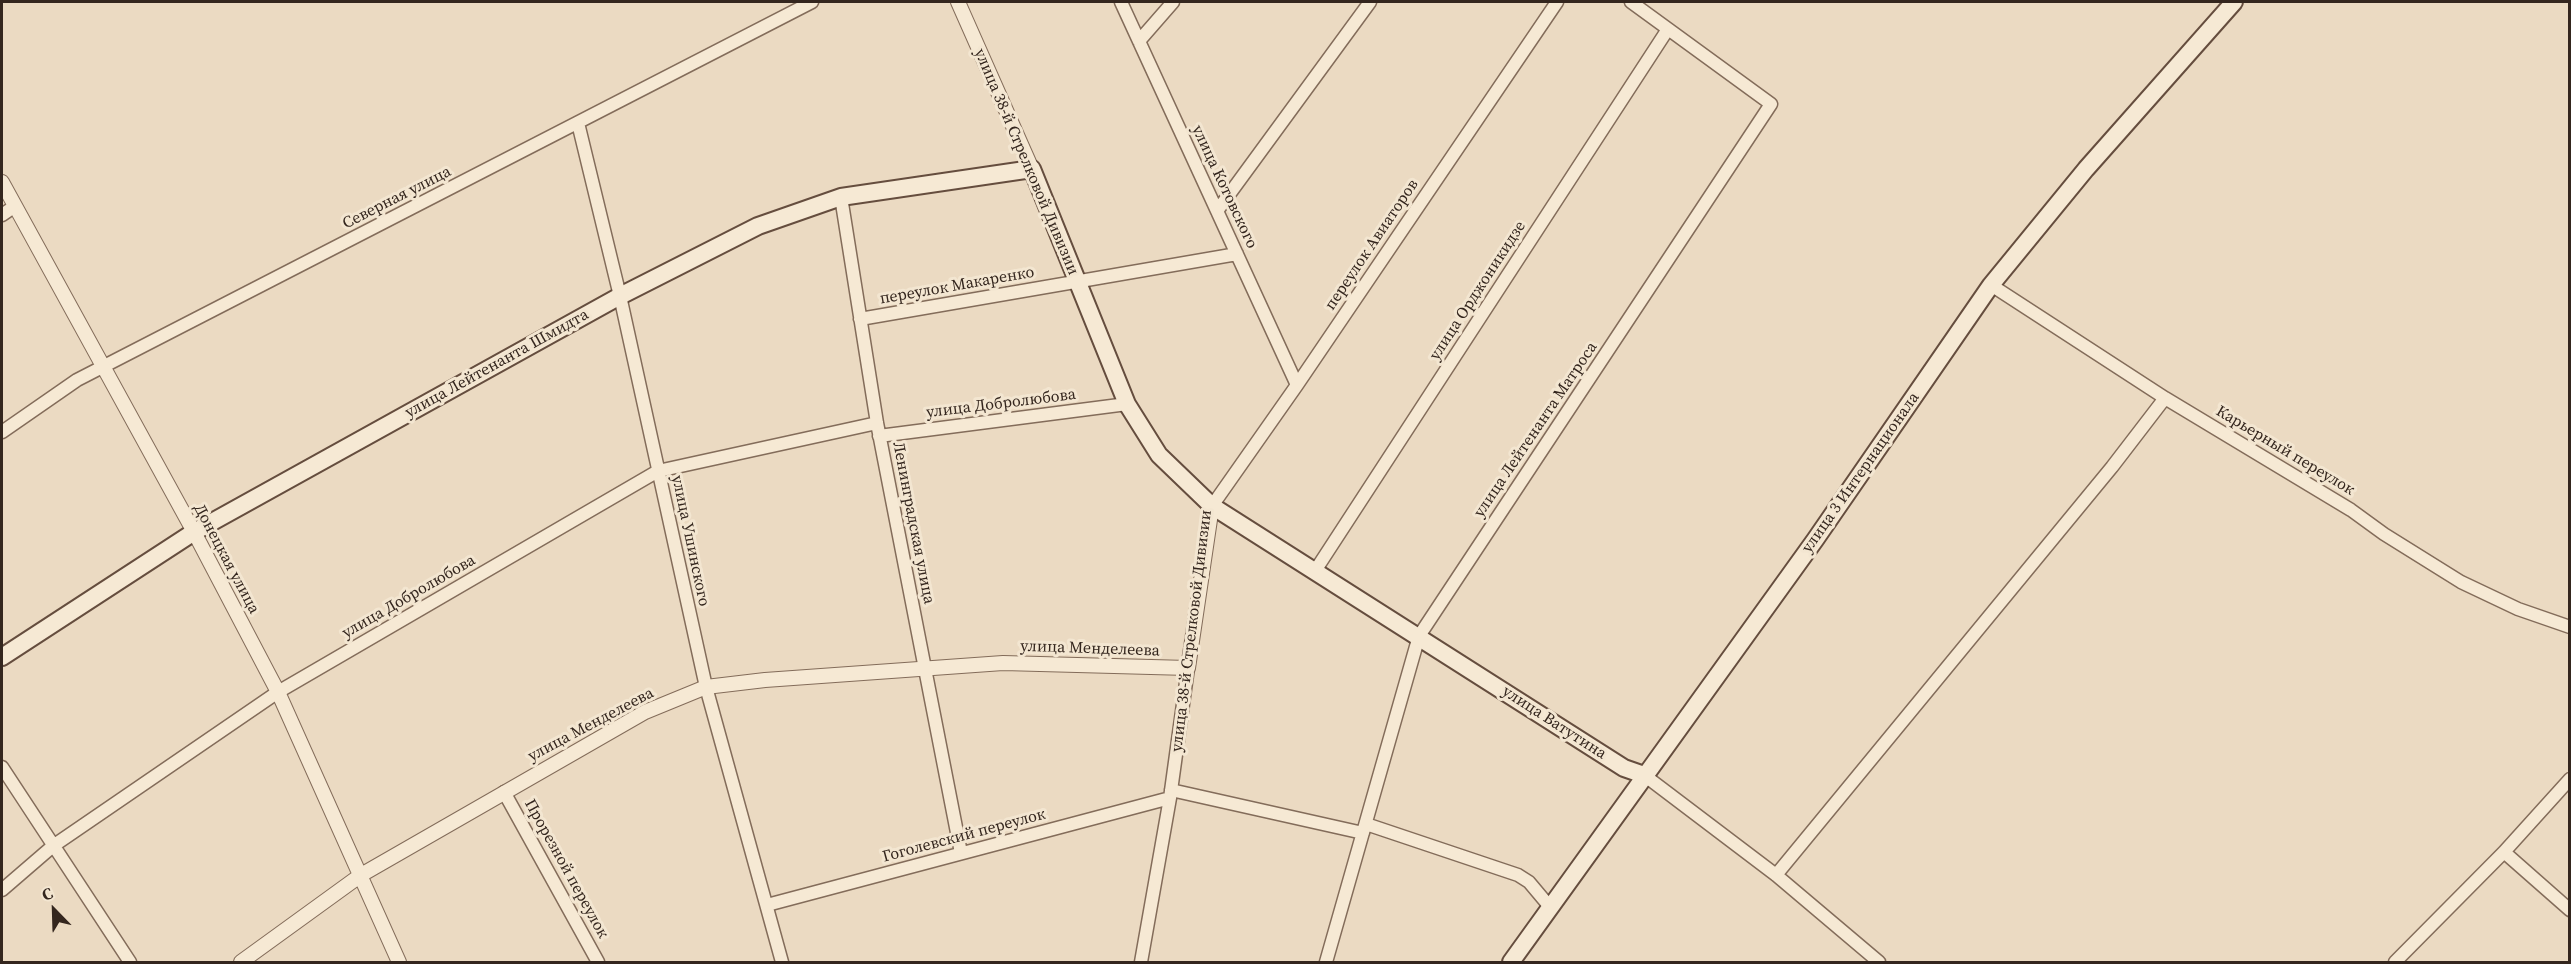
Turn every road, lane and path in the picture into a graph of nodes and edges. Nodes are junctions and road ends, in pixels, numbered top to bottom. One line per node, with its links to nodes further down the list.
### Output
1 (812, 2): 11 (street, Северная улица)
2 (958, 2): 12 (street, улица 38-й Стрелковой Дивизии)
3 (1121, 2): 10 (street, улица Котовского)
4 (1173, 2): 10 (street)
5 (1370, 2): 16 (street)
6 (1557, 2): 24 (street, переулок Авиаторов)
7 (1631, 2): 9 (street, улица Лейтенанта Матроса)
8 (2234, 2): 20 (main road, улица 3 Интернационала)
9 (1668, 29): 32 (street, улица Орджоникидзе); 34 (street, улица Лейтенанта Матроса)
10 (1139, 41): 16 (street, улица Котовского)
11 (578, 123): 21 (street, улица Ушинского); 23 (street, Северная улица)
12 (1032, 170): 14 (main road, улица Лейтенанта Шмидта); 19 (main road, улица 38-й Стрелковой Дивизии)
13 (2, 182): 15 (street, Донецкая улица)
14 (841, 197): 21 (main road, улица Лейтенанта Шмидта); 22 (street, Ленинградская улица)
15 (15, 206): 17 (street); 23 (street, Донецкая улица)
16 (1217, 211): 18 (street, улица Котовского)
17 (2, 215)
18 (1237, 254): 19 (street, переулок Макаренко); 24 (street, улица Котовского)
19 (1077, 281): 22 (street, переулок Макаренко); 26 (main road, улица 38-й Стрелковой Дивизии)
20 (1991, 285): 25 (street, Карьерный переулок); 41 (main road, улица 3 Интернационала)
21 (620, 296): 29 (street, улица Ушинского); 31 (main road, улица Лейтенанта Шмидта)
22 (860, 319): 27 (street, Ленинградская улица)
23 (102, 368): 28 (street, Северная улица); 31 (street, Донецкая улица)
24 (1297, 385): 30 (street, переулок Авиаторов)
25 (2165, 398): 33 (street, Карьерный переулок); 49 (street)
26 (1127, 404): 27 (street, улица Добролюбова); 30 (main road, улица 38-й Стрелковой Дивизии)
27 (878, 430): 29 (street, улица Добролюбова); 37 (street, Ленинградская улица)
28 (2, 432)
29 (658, 471): 38 (street, улица Ушинского); 39 (street, улица Добролюбова)
30 (1212, 506): 32 (main road, улица Ватутина); 36 (street, улица 38-й Стрелковой Дивизии)
31 (194, 531): 35 (main road, улица Лейтенанта Шмидта); 39 (street, Донецкая улица)
32 (1315, 571): 34 (main road, улица Ватутина)
33 (2570, 627)
34 (1419, 636): 41 (main road, улица Ватутина); 45 (street, улица Лейтенанта Матроса)
35 (2, 657)
36 (1188, 668): 37 (street, улица Менделеева); 44 (street, улица 38-й Стрелковой Дивизии)
37 (925, 669): 38 (street, улица Менделеева); 48 (street, Ленинградская улица)
38 (706, 687): 43 (street, улица Менделеева); 52 (street, улица Ушинского)
39 (278, 692): 46 (street, улица Добролюбова); 50 (street, Донецкая улица)
40 (2, 766): 46 (street)
41 (1644, 775): 49 (street, улица Ватутина); 53 (main road, улица 3 Интернационала)
42 (2570, 779): 47 (street)
43 (504, 792): 50 (street, улица Менделеева); 58 (street, Прорезной переулок)
44 (1170, 794): 45 (street, Гоголевский переулок); 48 (street, Гоголевский переулок); 60 (street, улица 38-й Стрелковой Дивизии)
45 (1364, 828): 53 (street, Гоголевский переулок); 61 (street, улица Лейтенанта Матроса)
46 (53, 846): 51 (street, улица Добролюбова); 55 (street)
47 (2504, 852): 54 (street); 64 (street)
48 (961, 853): 52 (street, Гоголевский переулок)
49 (1776, 875): 63 (street, улица Ватутина)
50 (361, 876): 56 (street, улица Менделеева); 57 (street, Донецкая улица)
51 (2, 890)
52 (767, 905): 59 (street, улица Ушинского)
53 (1550, 907): 62 (main road, улица 3 Интернационала)
54 (2570, 910)
55 (129, 963)
56 (241, 963)
57 (399, 963)
58 (598, 963)
59 (783, 963)
60 (1141, 963)
61 (1326, 963)
62 (1511, 963)
63 (1879, 963)
64 (2395, 963)

